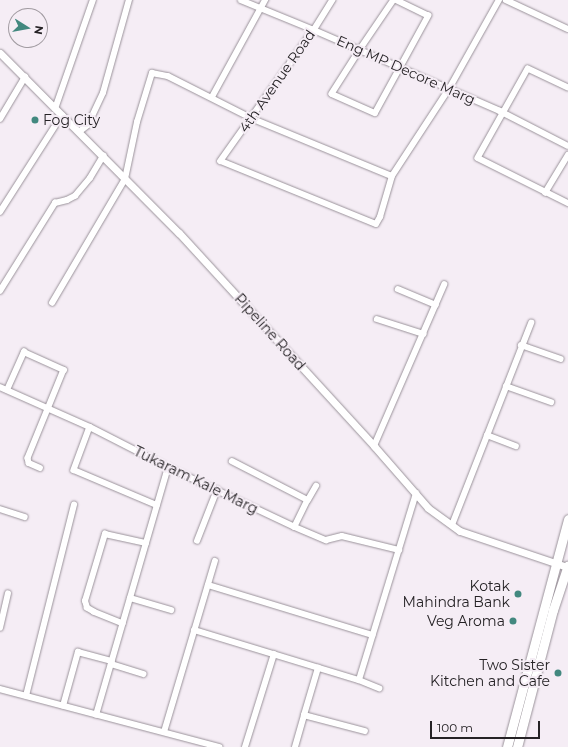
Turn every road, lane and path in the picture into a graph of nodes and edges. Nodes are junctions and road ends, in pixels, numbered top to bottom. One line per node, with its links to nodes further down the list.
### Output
1 (93, 0): 19 (street)
2 (129, 0): 24 (street)
3 (241, 0): 9 (street, Eng MP Decore Marg)
4 (265, 0): 9 (street)
5 (333, 0): 11 (street, 4th Avenue Road)
6 (395, 0): 12 (street); 14 (street)
7 (499, 0): 17 (street)
8 (506, 0): 10 (street)
9 (261, 8): 11 (street, Eng MP Decore Marg); 18 (street)
10 (568, 29)
11 (314, 30): 12 (street, Eng MP Decore Marg); 22 (street, 4th Avenue Road)
12 (360, 50): 14 (street, Eng MP Decore Marg); 14 (street)
13 (0, 53): 15 (street, Pipeline Road)
14 (399, 67): 17 (street, Eng MP Decore Marg)
15 (25, 77): 19 (street, Pipeline Road); 23 (street)
16 (568, 88): 20 (street)
17 (449, 89): 20 (street, Eng MP Decore Marg); 28 (street)
18 (212, 97): 22 (street); 29 (street)
19 (56, 109): 21 (street, Pipeline Road)
20 (503, 112): 25 (street, Eng MP Decore Marg); 30 (street)
21 (62, 116): 24 (street, Pipeline Road); 32 (street)
22 (251, 118): 28 (street); 28 (street, 4th Avenue Road)
23 (0, 119)
24 (79, 132): 27 (street, Pipeline Road)
25 (568, 146)
26 (568, 155): 30 (street)
27 (103, 156): 29 (street, Pipeline Road); 35 (street)
28 (392, 176)
29 (125, 179): 36 (street); 50 (street, Pipeline Road)
30 (545, 193): 31 (street)
31 (568, 203)
32 (0, 212)
33 (444, 285): 37 (street)
34 (398, 289): 37 (street)
35 (0, 291)
36 (52, 303)
37 (436, 305): 40 (street)
38 (377, 320): 40 (street)
39 (531, 323): 41 (street)
40 (424, 334): 50 (street)
41 (522, 345): 42 (street); 43 (street)
42 (561, 359)
43 (506, 386): 46 (street); 49 (street)
44 (0, 387): 45 (street, Tukaram Kale Marg)
45 (7, 390): 47 (street, Tukaram Kale Marg); 47 (street)
46 (551, 402)
47 (49, 407): 48 (street, Tukaram Kale Marg); 54 (street)
48 (90, 427): 53 (street, Tukaram Kale Marg); 60 (street)
49 (487, 435): 51 (street); 64 (street)
50 (374, 446): 57 (street, Pipeline Road)
51 (516, 446)
52 (232, 461): 58 (street)
53 (168, 467): 56 (street, Tukaram Kale Marg); 60 (street)
54 (40, 468)
55 (316, 486): 58 (street)
56 (217, 490): 65 (street, Tukaram Kale Marg); 66 (street)
57 (416, 494): 64 (street, Pipeline Road); 68 (street)
58 (308, 500): 65 (street)
59 (74, 505): 87 (street)
60 (157, 505): 67 (street)
61 (0, 509): 62 (street)
62 (25, 517)
63 (568, 518): 70 (main road)
64 (452, 525): 70 (street, Pipeline Road)
65 (295, 527): 68 (street, Tukaram Kale Marg)
66 (197, 541)
67 (146, 543): 74 (street); 76 (street)
68 (399, 550): 79 (street)
69 (215, 561): 72 (street)
70 (555, 562): 71 (street, Pipeline Road); 96 (main road)
71 (568, 566): 97 (main road)
72 (208, 585): 78 (street); 79 (street)
73 (8, 594): 77 (street)
74 (130, 598): 75 (street); 76 (street)
75 (171, 610)
76 (123, 624): 81 (street)
77 (0, 628)
78 (194, 630): 80 (street); 92 (street)
79 (373, 635): 84 (street)
80 (274, 654): 82 (street); 94 (street)
81 (111, 663): 83 (street); 88 (street); 89 (street)
82 (318, 668): 84 (street); 90 (street)
83 (144, 674)
84 (359, 680): 85 (street)
85 (379, 688)
86 (0, 689): 87 (street)
87 (26, 696): 88 (street)
88 (63, 706): 89 (street)
89 (96, 715): 92 (street)
90 (304, 715): 91 (street); 95 (street)
91 (365, 731)
92 (164, 732): 93 (street)
93 (219, 747)
94 (244, 747)
95 (295, 747)
96 (507, 747)
97 (517, 747)

